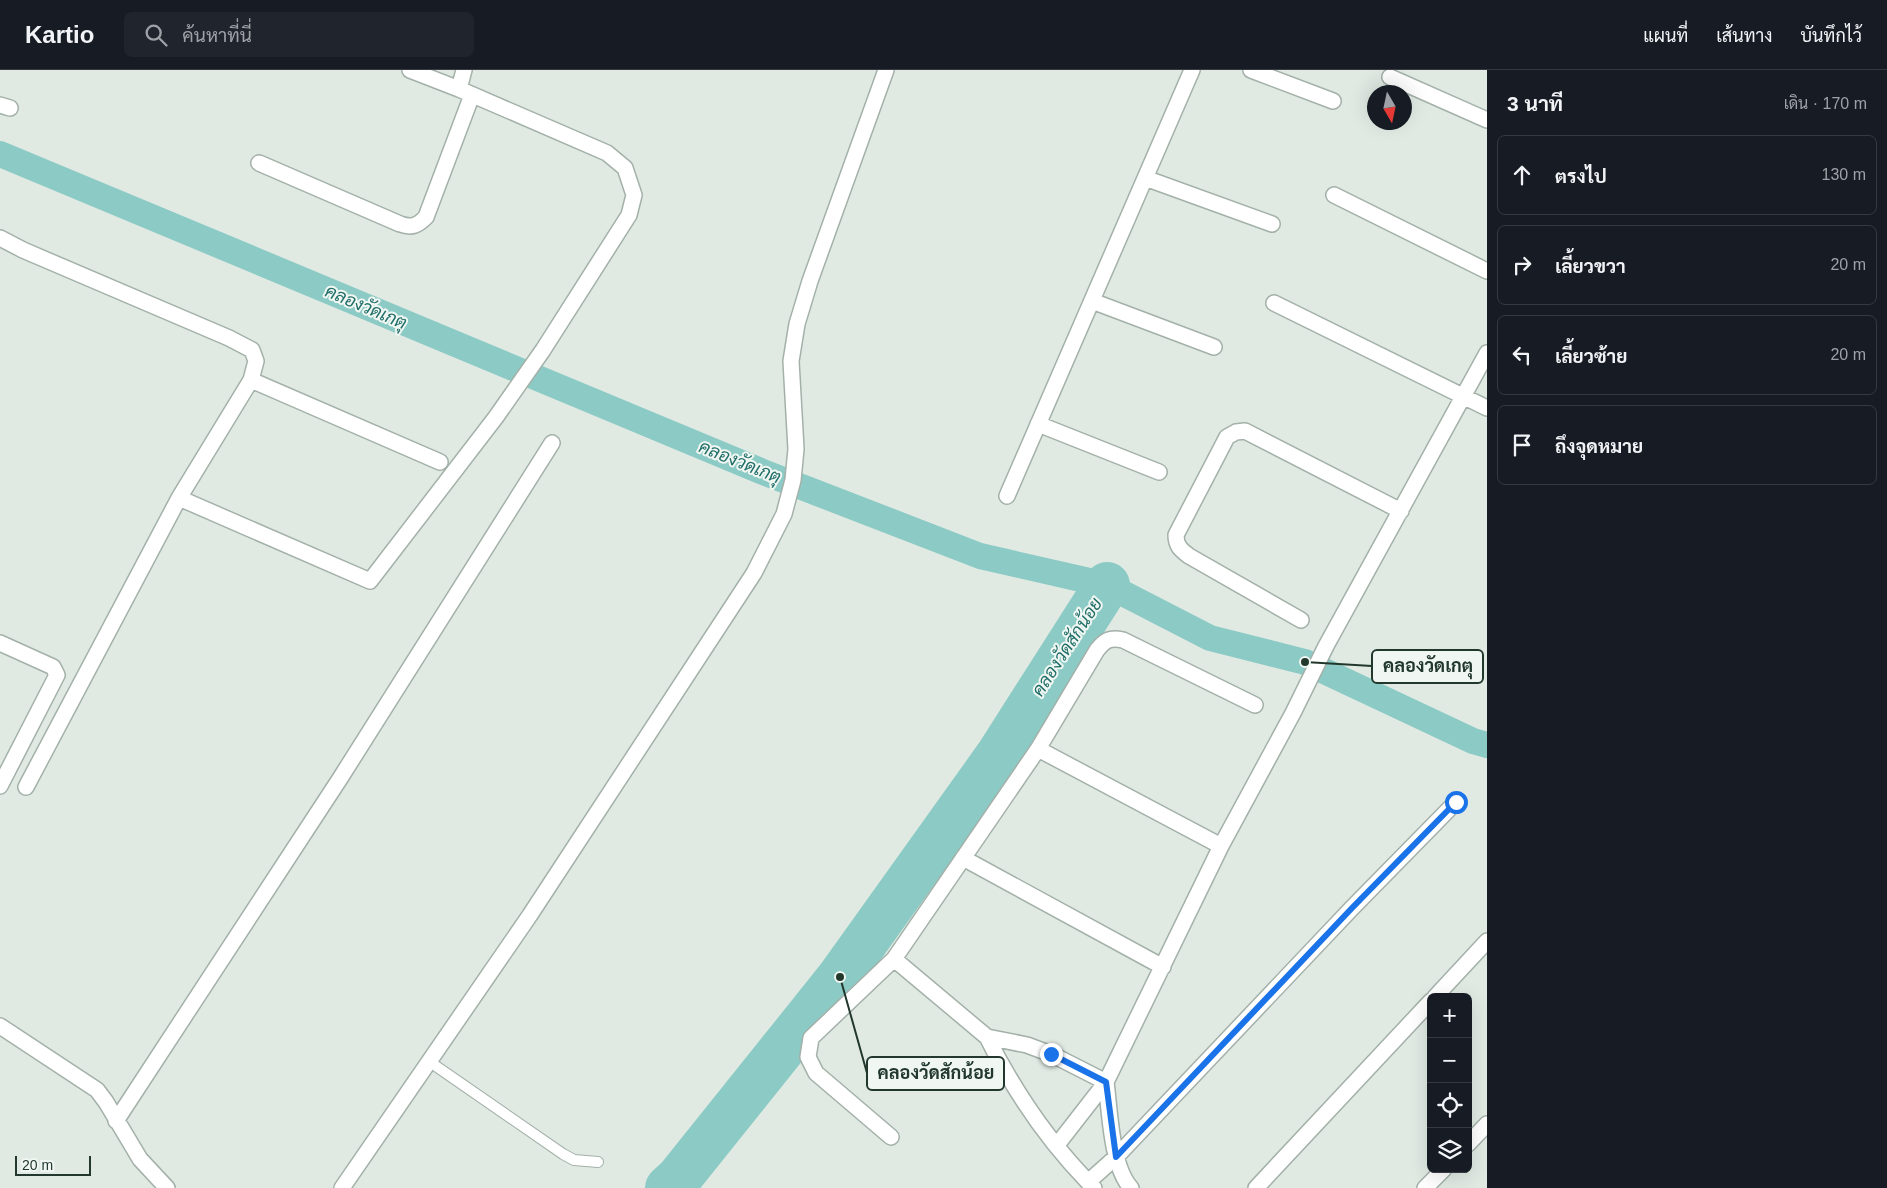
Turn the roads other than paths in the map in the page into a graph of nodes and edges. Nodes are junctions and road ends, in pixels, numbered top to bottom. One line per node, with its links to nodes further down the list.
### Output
1 (410, 70): 7 (street)
2 (464, 70): 7 (street)
3 (886, 70): 46 (street)
4 (1192, 70): 11 (street)
5 (1251, 70): 8 (street)
6 (1390, 77): 9 (street)
7 (465, 92): 10 (street); 28 (street)
8 (1333, 101)
9 (1487, 120)
10 (259, 163)
11 (1145, 178): 13 (street); 16 (street)
12 (1334, 195): 15 (street)
13 (1272, 224)
14 (0, 238): 20 (street)
15 (1487, 271)
16 (1092, 301): 18 (street); 23 (street)
17 (1274, 304): 21 (street)
18 (1214, 347)
19 (1487, 353): 21 (street)
20 (251, 380): 25 (street); 28 (street)
21 (1463, 397): 22 (street); 29 (street)
22 (1487, 408)
23 (1038, 424): 26 (street); 27 (street)
24 (552, 443): 48 (street)
25 (440, 462)
26 (1159, 472)
27 (1007, 496)
28 (179, 498): 35 (street)
29 (1401, 511): 30 (street); 37 (street)
30 (1301, 620)
31 (0, 643): 34 (street)
32 (1255, 705): 33 (street)
33 (1038, 749): 37 (street); 38 (street)
34 (0, 786)
35 (26, 787)
36 (1456, 802): 53 (street)
37 (1221, 846): 41 (street)
38 (963, 858): 40 (street); 41 (street)
39 (1487, 941): 42 (street)
40 (894, 959): 45 (street); 50 (street)
41 (1163, 967): 47 (street)
42 (1439, 993)
43 (1427, 1005): 60 (street)
44 (0, 1026): 48 (street)
45 (987, 1037): 47 (street); 52 (street)
46 (430, 1062): 54 (lane); 58 (street)
47 (1106, 1082): 52 (street); 53 (street)
48 (116, 1121): 57 (street)
49 (1487, 1124): 51 (street)
50 (891, 1137)
51 (1472, 1140)
52 (1057, 1145): 56 (street)
53 (1116, 1157): 56 (street); 59 (street)
54 (598, 1162)
55 (1440, 1173): 61 (street)
56 (1091, 1185)
57 (167, 1188)
58 (342, 1188)
59 (1131, 1188)
60 (1256, 1188)
61 (1426, 1188)

